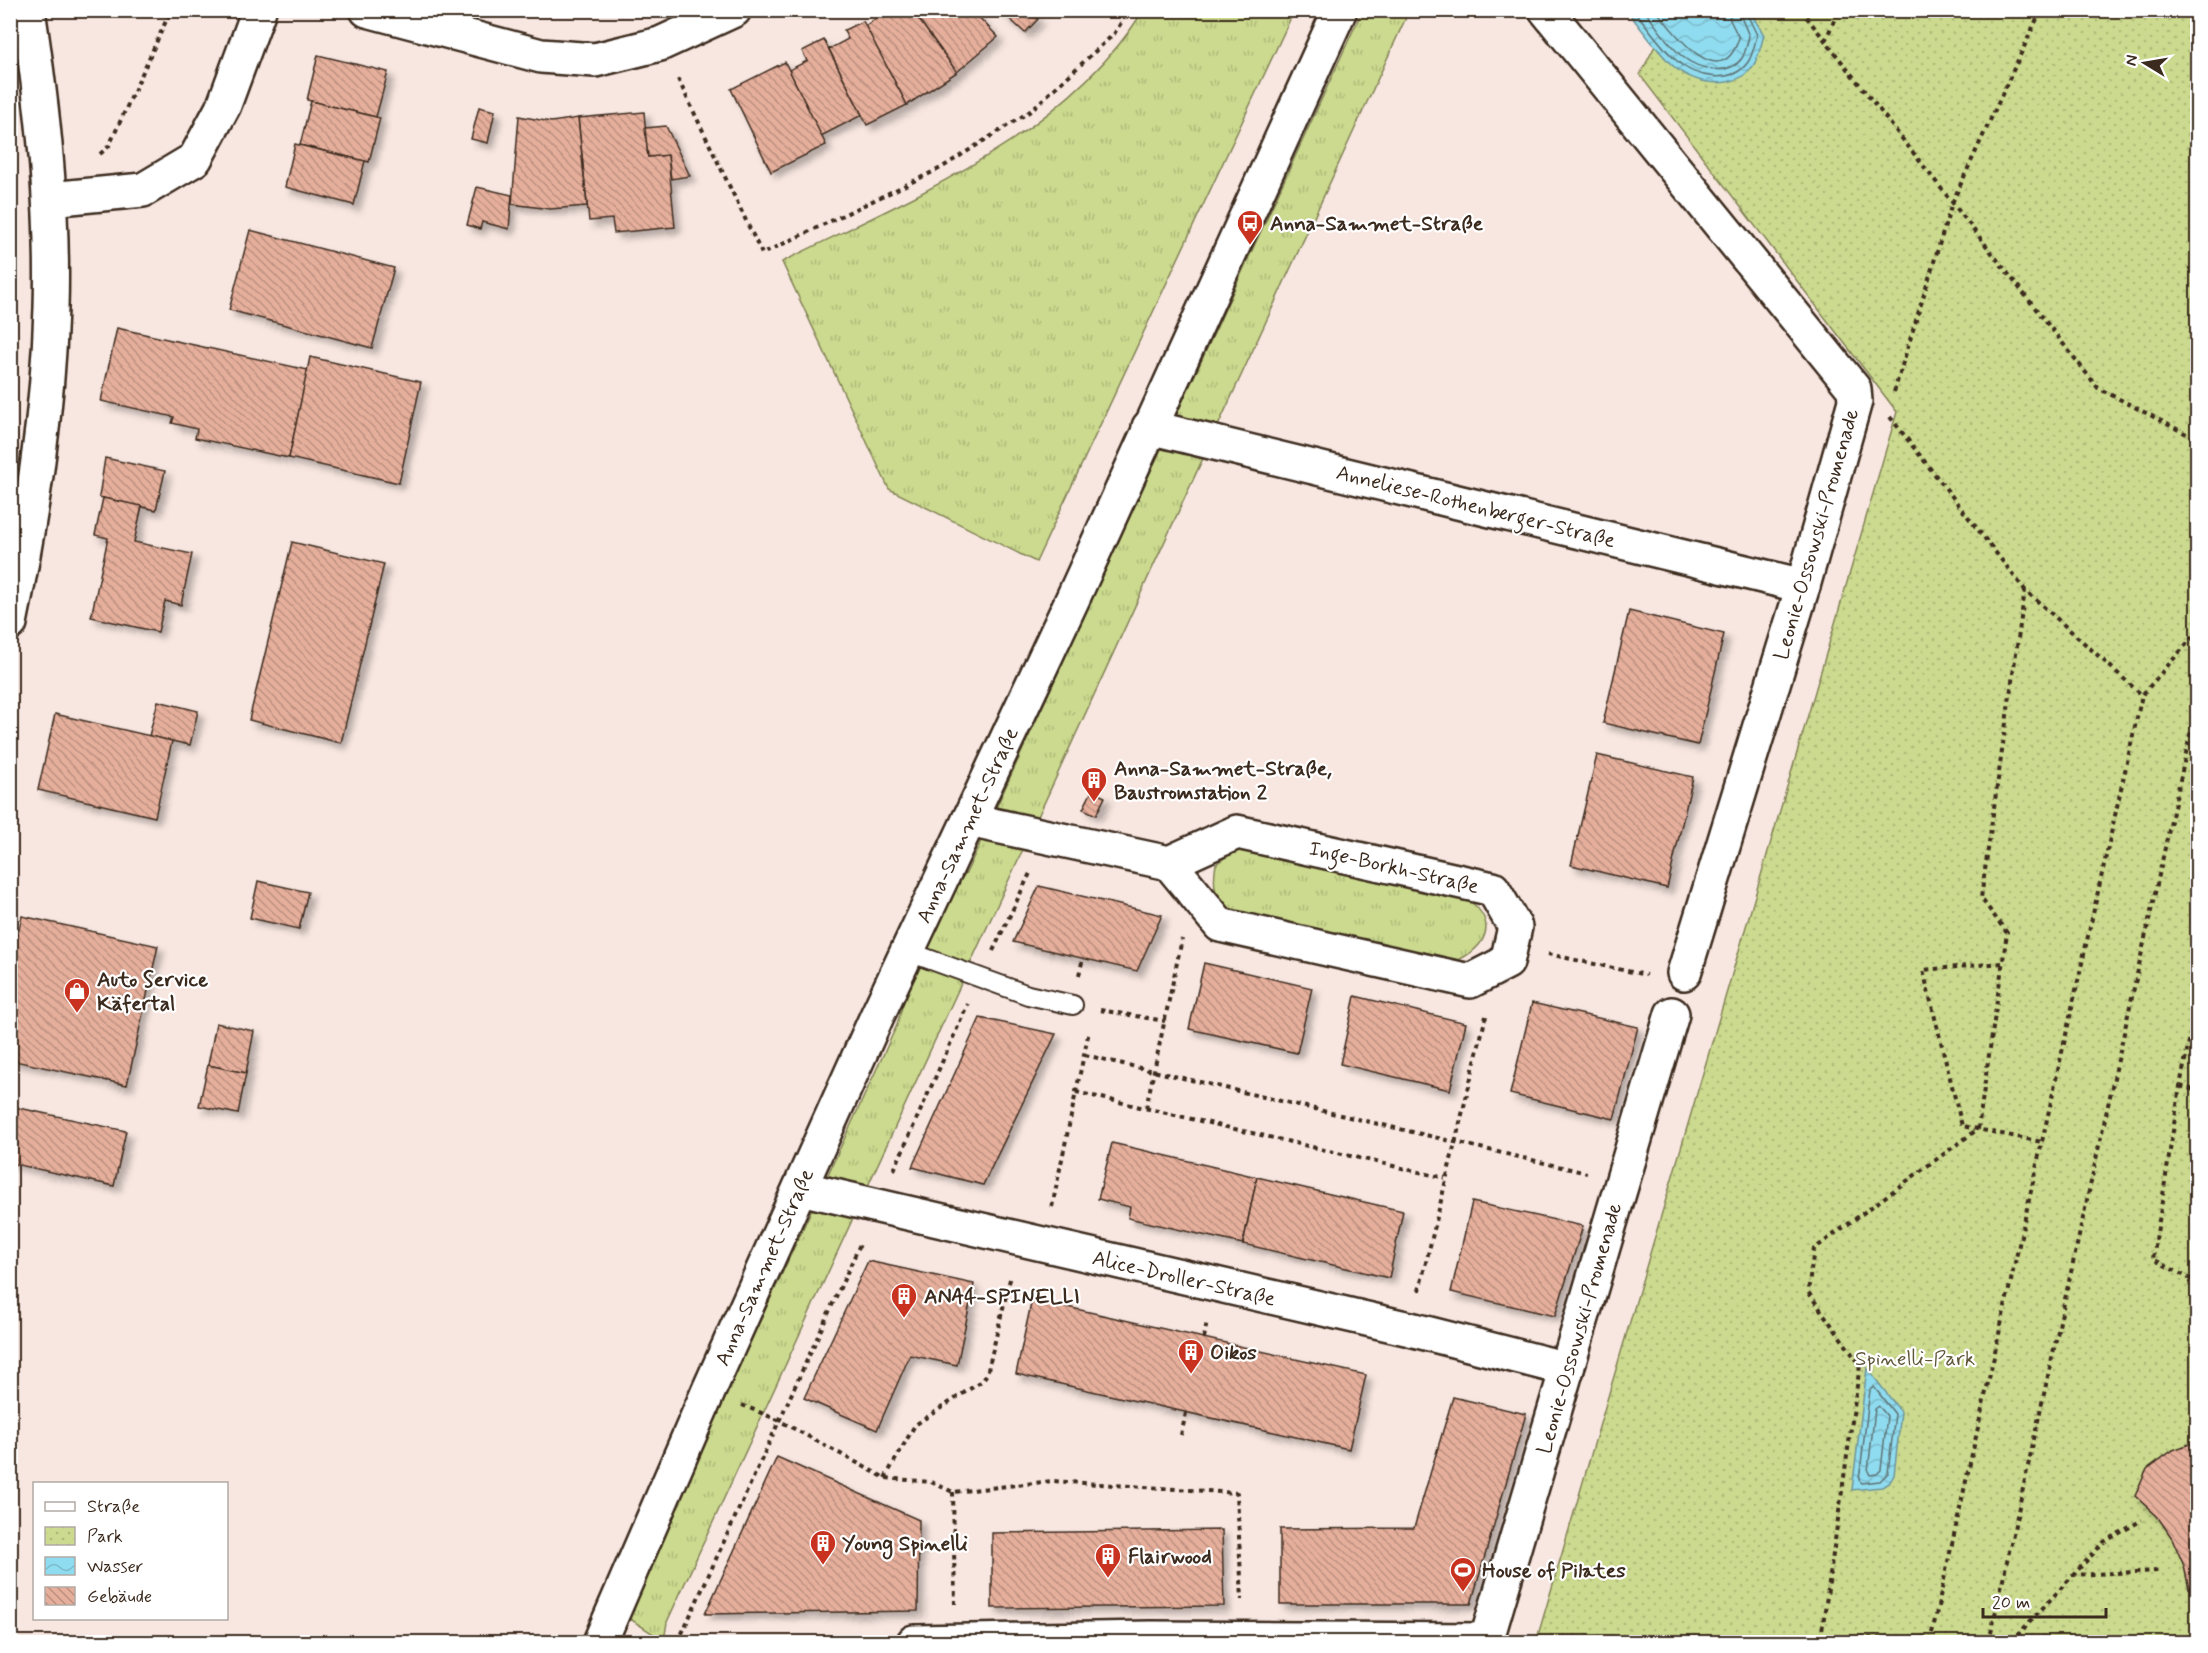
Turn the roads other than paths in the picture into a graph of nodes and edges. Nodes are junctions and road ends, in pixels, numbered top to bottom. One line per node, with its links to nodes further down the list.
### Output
1 (28, 10): 7 (street)
2 (259, 10): 7 (street)
3 (367, 10): 4 (street)
4 (734, 10)
5 (1340, 10): 8 (street, Anna-Sammet-Straße)
6 (1546, 10): 9 (street, Leonie-Ossowski-Promenade)
7 (50, 199): 10 (street)
8 (1149, 427): 9 (street, Anneliese-Rothenberger-Straße); 11 (street, Anna-Sammet-Straße)
9 (1803, 586): 14 (street, Leonie-Ossowski-Promenade)
10 (10, 623)
11 (969, 820): 12 (street); 13 (street, Anna-Sammet-Straße)
12 (1169, 863): 12 (street, Inge-Borkh-Straße)
13 (909, 952): 15 (lane); 17 (street, Anna-Sammet-Straße)
14 (1684, 973)
15 (1073, 1005)
16 (1672, 1014): 18 (street, Leonie-Ossowski-Promenade)
17 (800, 1188): 18 (street, Alice-Droller-Straße); 20 (street, Anna-Sammet-Straße)
18 (1567, 1370): 19 (street, Leonie-Ossowski-Promenade)
19 (1487, 1641): 21 (street)
20 (600, 1642)
21 (914, 1642)

